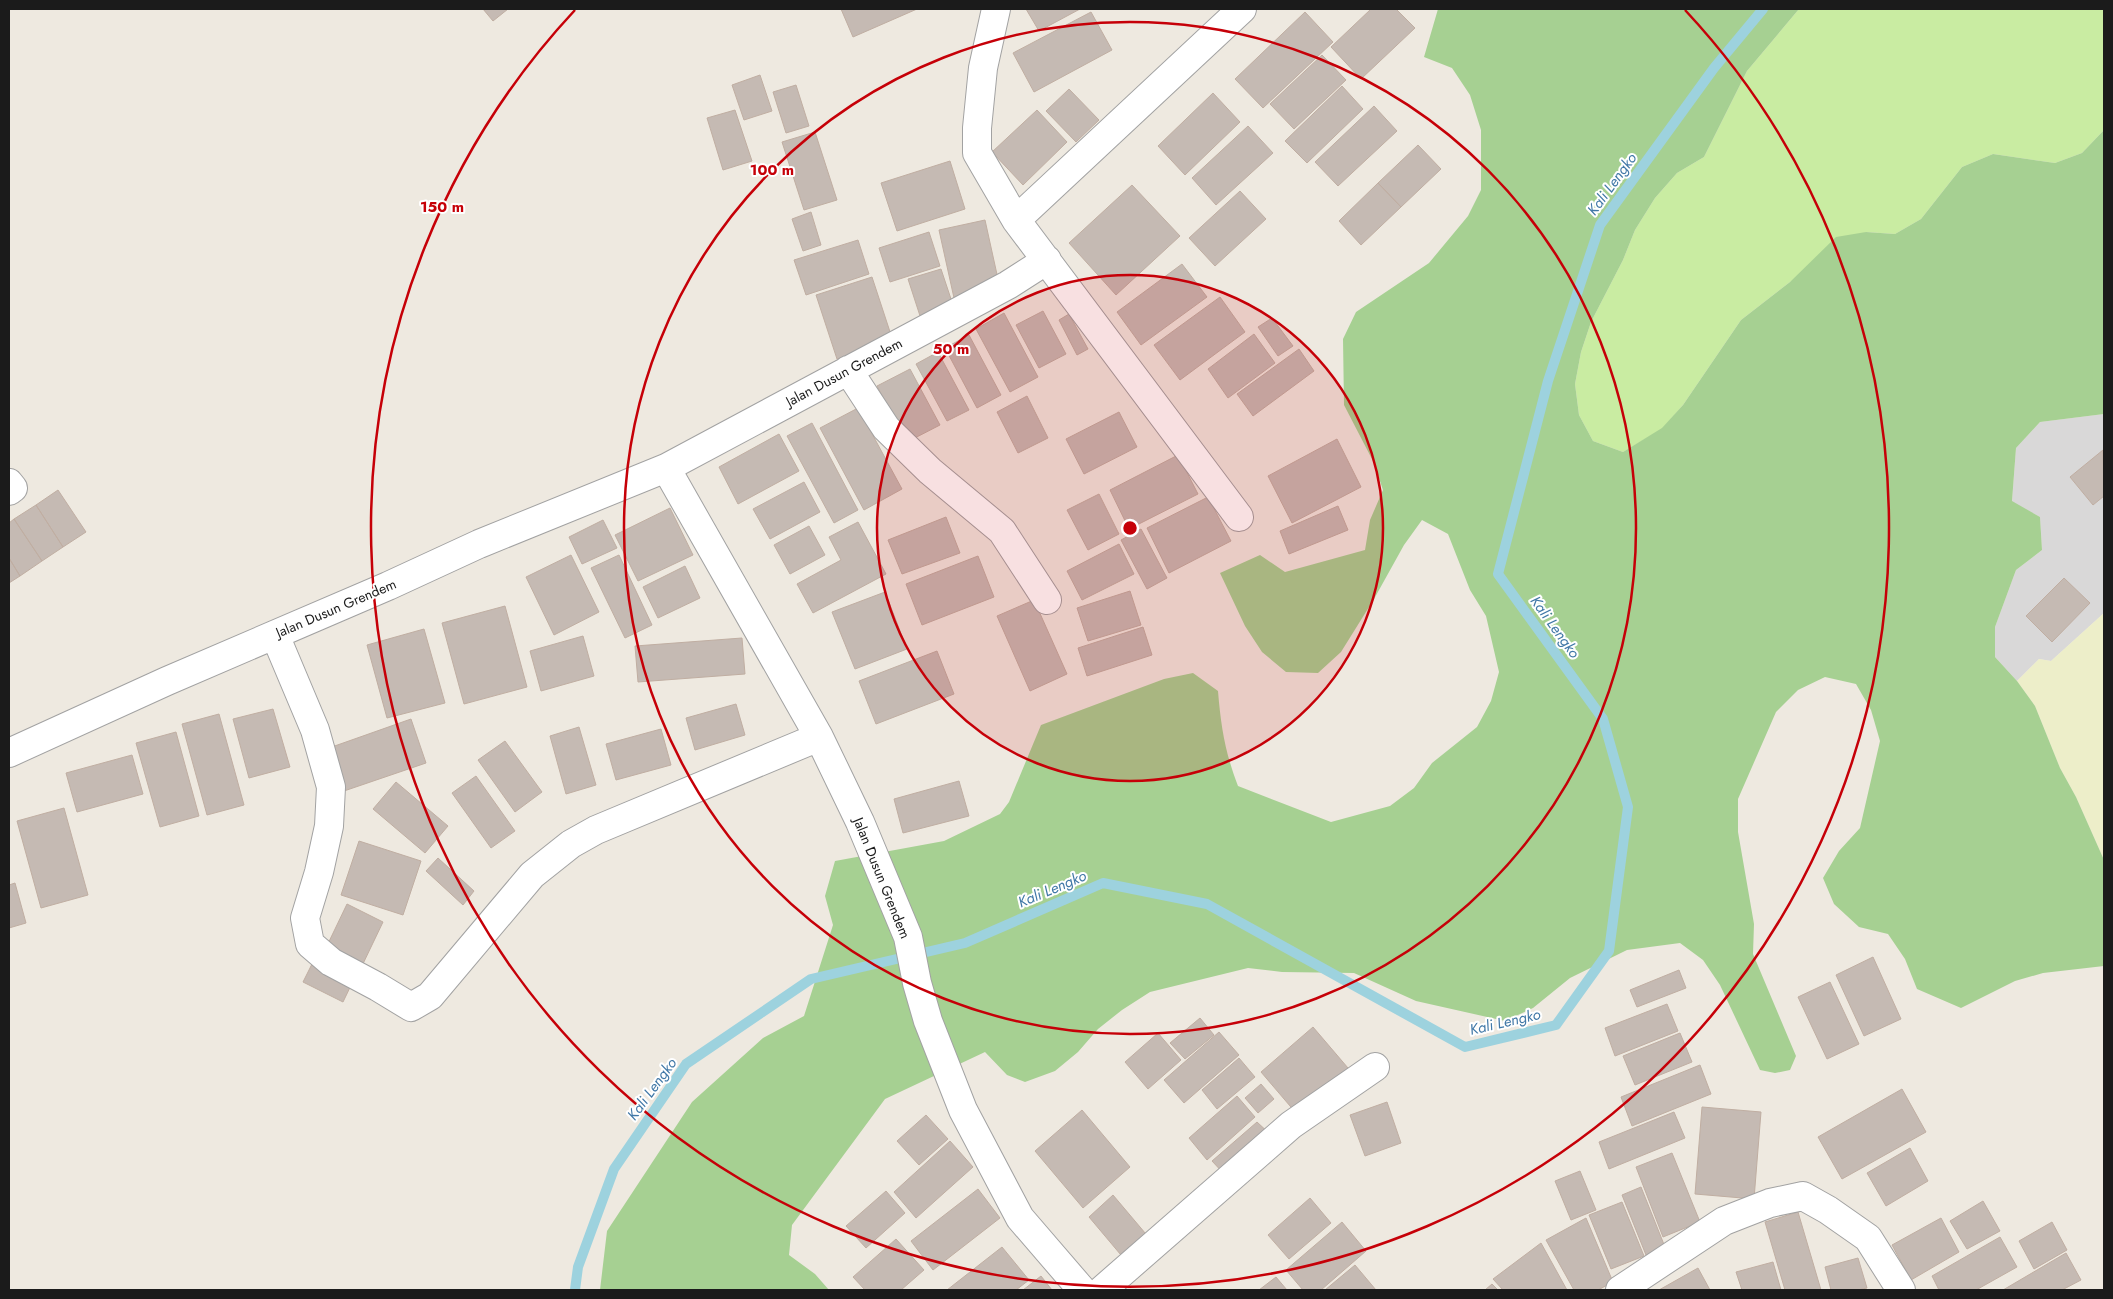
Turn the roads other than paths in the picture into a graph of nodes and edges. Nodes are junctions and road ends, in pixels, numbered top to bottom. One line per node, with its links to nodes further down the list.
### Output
1 (996, 9): 3 (street)
2 (1242, 9): 3 (street)
3 (1016, 220): 4 (street)
4 (1047, 260): 5 (street, Jalan Dusun Grendem); 9 (street)
5 (848, 370): 6 (street, Jalan Dusun Grendem); 10 (street)
6 (666, 468): 11 (street, Jalan Dusun Grendem); 12 (street, Jalan Dusun Grendem)
7 (9, 483): 8 (street)
8 (9, 491)
9 (1239, 517)
10 (1047, 600)
11 (275, 635): 12 (street); 13 (street, Jalan Dusun Grendem)
12 (819, 737): 15 (street, Jalan Dusun Grendem)
13 (9, 753)
14 (1375, 1067): 16 (street)
15 (1082, 1290)
16 (1102, 1290)
17 (1620, 1290): 18 (street)
18 (1901, 1290)

